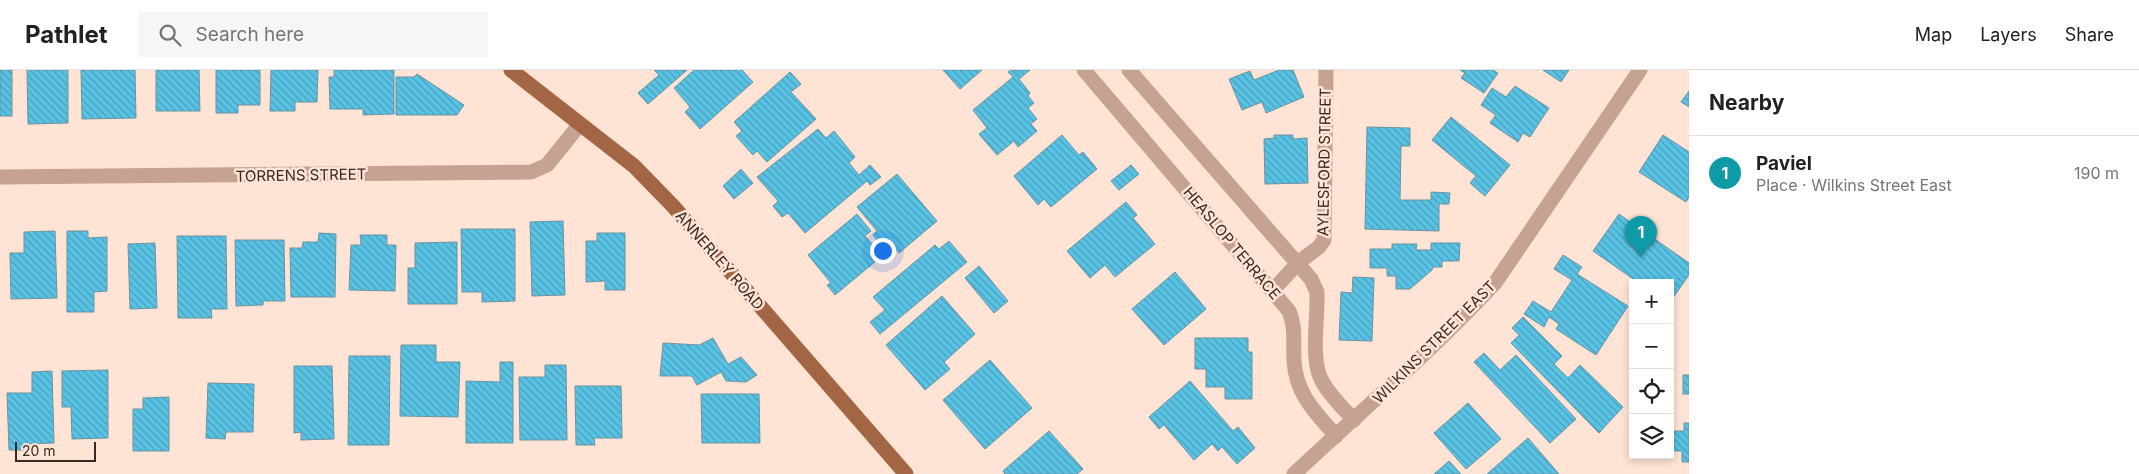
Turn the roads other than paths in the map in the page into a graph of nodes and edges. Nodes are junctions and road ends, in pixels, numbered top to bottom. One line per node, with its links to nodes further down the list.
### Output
1 (511, 70): 6 (main road, ANNERLEY ROAD)
2 (1084, 70): 9 (street, HEASLOP TERRACE)
3 (1129, 70): 8 (street)
4 (1326, 70): 8 (street, AYLESFORD STREET)
5 (1640, 70): 10 (street, WILKINS STREET EAST)
6 (580, 124): 7 (street, TORRENS STREET); 12 (main road, ANNERLEY ROAD)
7 (0, 177)
8 (1298, 262): 9 (street, AYLESFORD STREET); 10 (street)
9 (1272, 291): 11 (street, HEASLOP TERRACE)
10 (1354, 420): 11 (street, WILKINS STREET EAST)
11 (1336, 436): 13 (street, WILKINS STREET EAST)
12 (901, 472)
13 (1294, 474)

